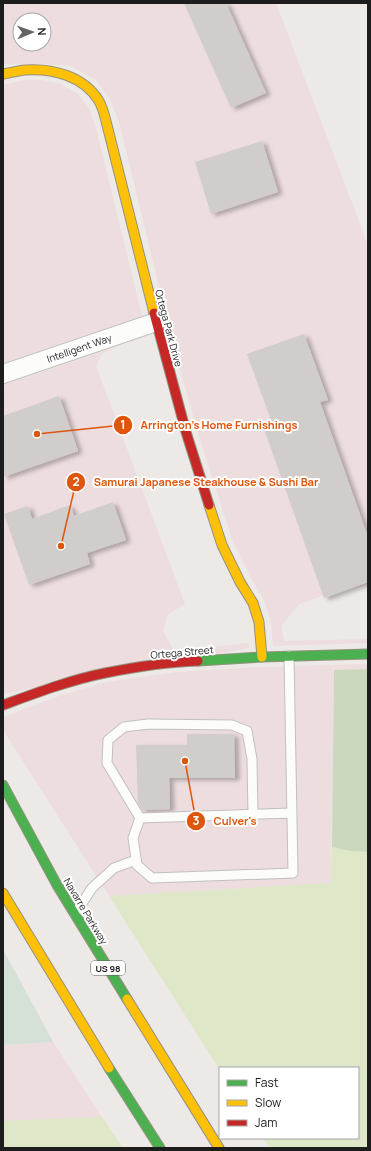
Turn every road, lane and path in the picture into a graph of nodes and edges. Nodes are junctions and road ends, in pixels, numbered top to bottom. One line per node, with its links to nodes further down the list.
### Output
1 (3, 74): 2 (main road, Ortega Park Drive)
2 (156, 322): 3 (street, Intelligent Way); 6 (main road, Ortega Park Drive)
3 (3, 374)
4 (368, 654): 5 (main road, Ortega Street)
5 (289, 656): 6 (main road, Ortega Street); 9 (lane)
6 (262, 657): 7 (main road, Ortega Street)
7 (3, 706)
8 (3, 785): 14 (main road, Navarre Parkway / US 98)
9 (292, 813): 10 (lane); 12 (lane)
10 (253, 814): 11 (lane); 11 (lane)
11 (140, 818): 12 (lane)
12 (136, 860): 14 (lane)
13 (3, 894): 15 (main road)
14 (75, 914): 16 (main road, Navarre Parkway / US 98)
15 (160, 1148)
16 (219, 1148)

